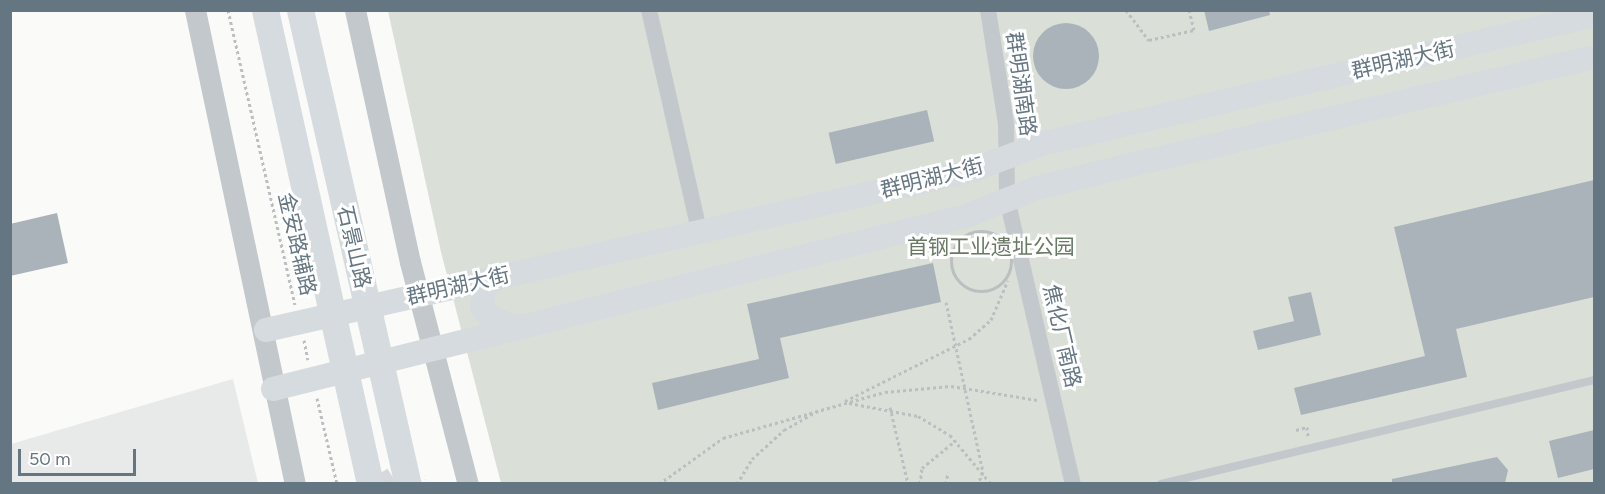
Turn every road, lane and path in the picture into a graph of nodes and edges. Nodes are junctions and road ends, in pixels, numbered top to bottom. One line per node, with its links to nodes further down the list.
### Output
1 (195, 10): 21 (street)
2 (228, 10): 19 (path, 金安路辅路)
3 (266, 10): 41 (main road, 石景山路)
4 (300, 10): 42 (main road, 石景山路)
5 (355, 10): 17 (street)
6 (650, 10): 14 (street)
7 (988, 10): 12 (street, 群明湖南路)
8 (1126, 10): 9 (path)
9 (1189, 10)
10 (1594, 15): 12 (main road, 群明湖大街)
11 (1594, 57): 13 (main road, 群明湖大街)
12 (1008, 157): 13 (street, 群明湖南路); 14 (main road, 群明湖大街)
13 (1006, 200): 20 (main road, 群明湖大街); 33 (street, 焦化厂南路)
14 (699, 234): 16 (main road, 群明湖大街)
15 (1011, 264): 15 (path); 23 (path)
16 (500, 275): 17 (main road, 群明湖大街); 20 (main road)
17 (420, 295): 21 (main road, 群明湖大街); 24 (street)
18 (946, 302): 23 (path)
19 (297, 310)
20 (514, 327): 24 (main road, 群明湖大街)
21 (266, 330): 28 (street)
22 (302, 333): 25 (path)
23 (956, 346): 27 (path); 30 (path)
24 (436, 347): 28 (main road, 群明湖大街); 43 (street)
25 (310, 368)
26 (1594, 380): 52 (lane)
27 (964, 387): 30 (path); 33 (path); 38 (path)
28 (273, 389): 39 (street)
29 (315, 391): 40 (path)
30 (841, 403): 31 (path); 32 (path)
31 (824, 407): 44 (path); 45 (path)
32 (890, 407): 36 (path); 46 (path)
33 (1055, 407): 51 (street, 焦化厂南路)
34 (1296, 430): 35 (path)
35 (1301, 438)
36 (955, 441): 38 (path); 47 (path)
37 (948, 472): 48 (path)
38 (983, 472): 49 (path); 50 (path)
39 (295, 483)
40 (337, 483)
41 (370, 483)
42 (408, 483)
43 (468, 483)
44 (659, 483)
45 (736, 483)
46 (908, 483)
47 (920, 483)
48 (946, 483)
49 (978, 483)
50 (991, 483)
51 (1073, 483)
52 (1161, 483)

